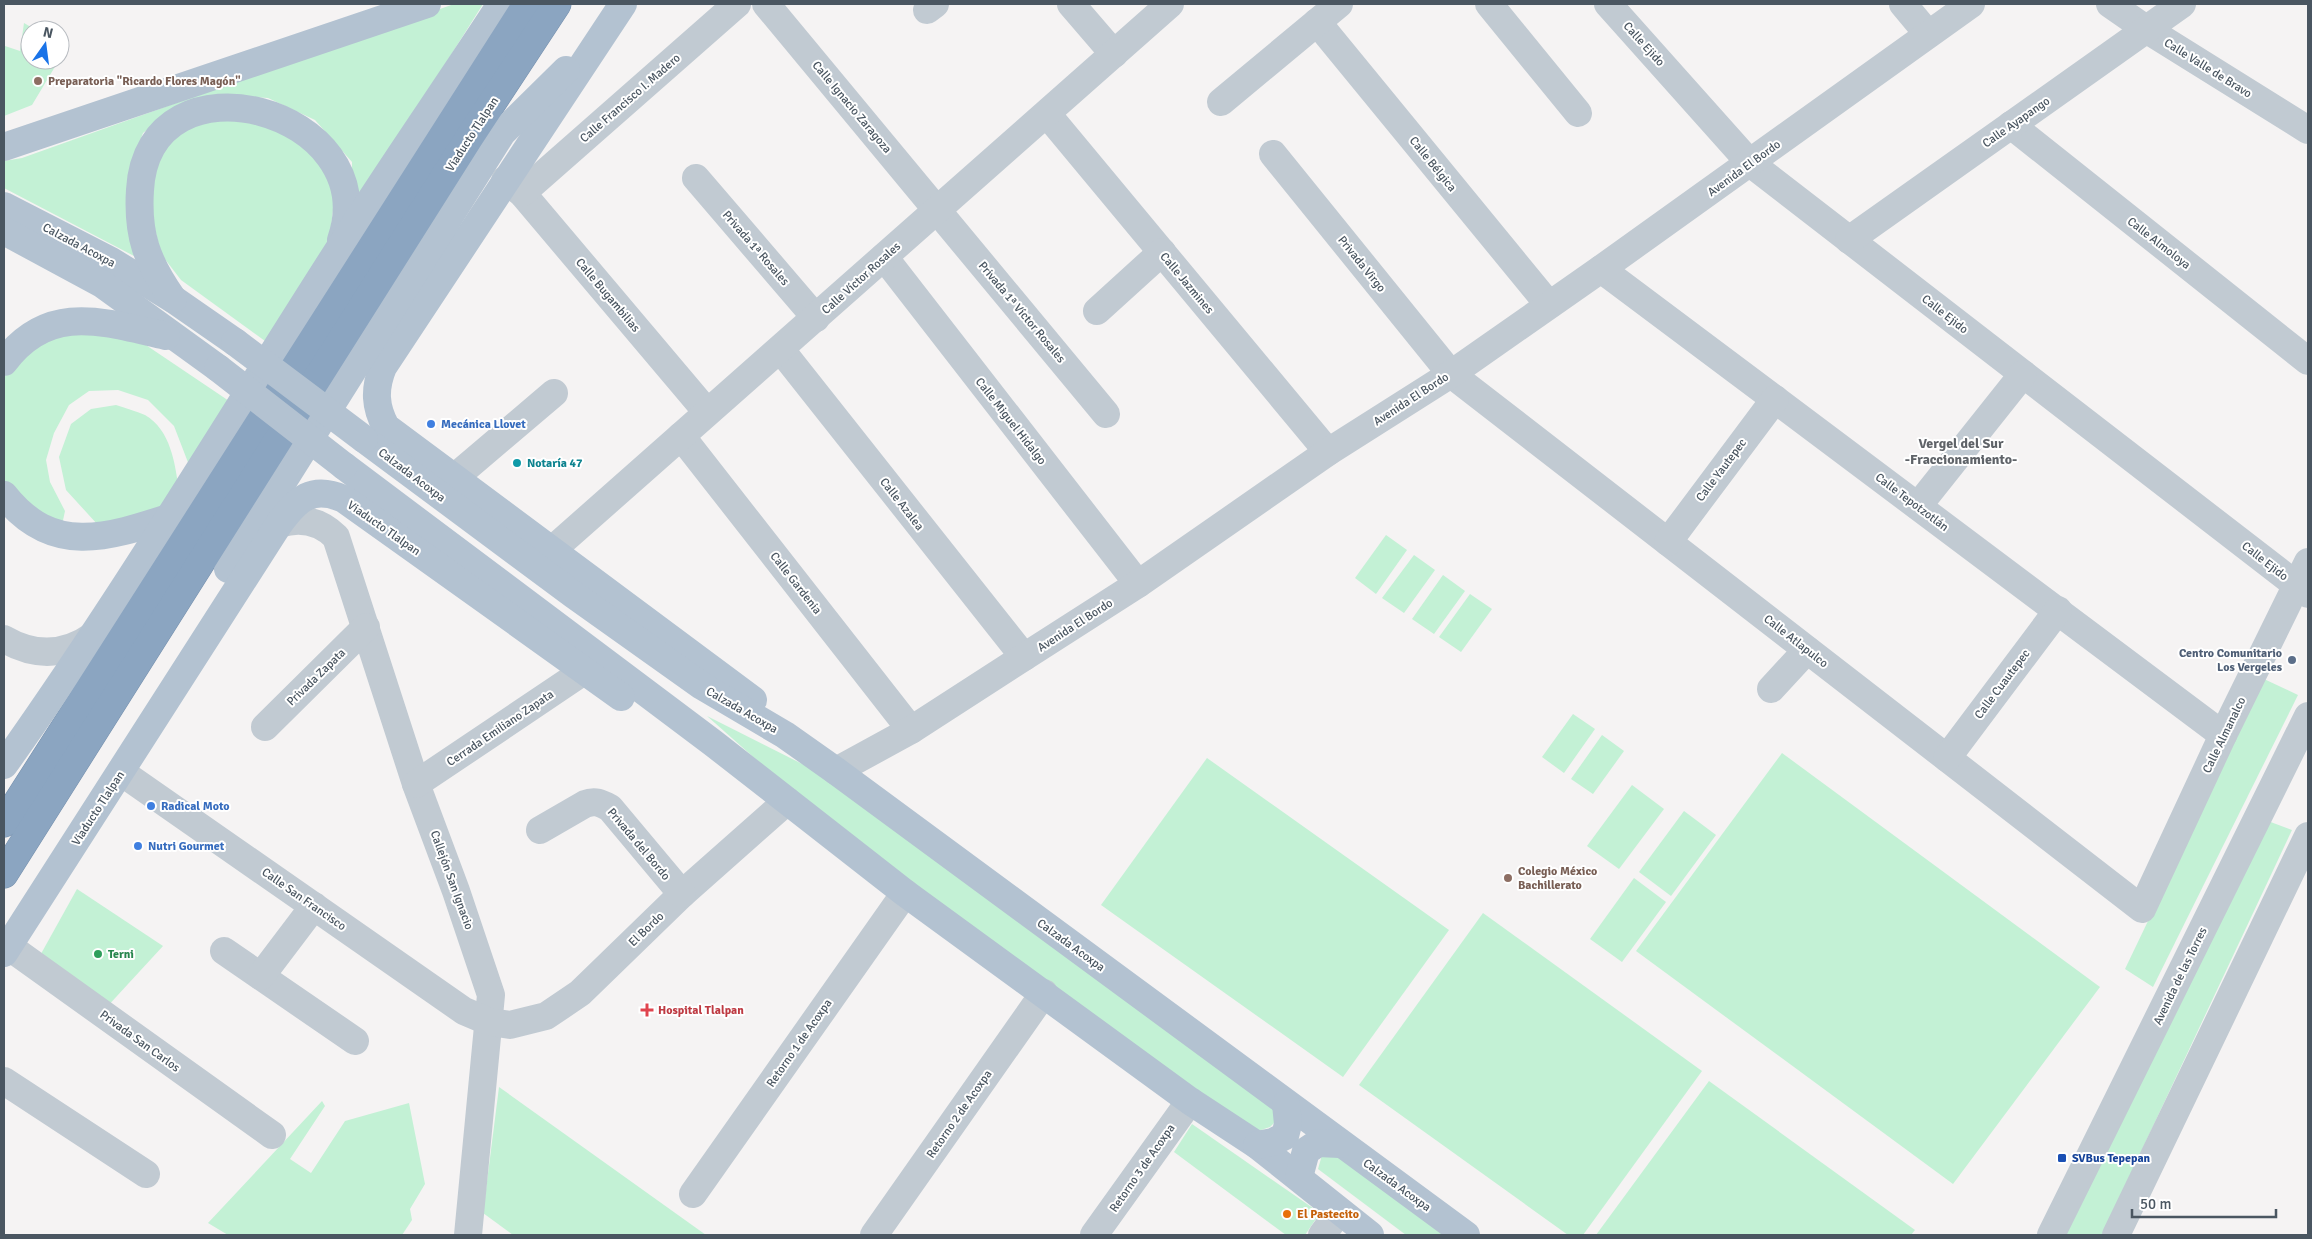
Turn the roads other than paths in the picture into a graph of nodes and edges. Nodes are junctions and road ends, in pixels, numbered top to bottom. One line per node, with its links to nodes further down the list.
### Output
1 (427, 4): 26 (main road)
2 (501, 4): 35 (main road)
3 (526, 4): 86 (highway, Viaducto Tlalpan)
4 (557, 4): 89 (highway, Viaducto Tlalpan)
5 (737, 4): 30 (street, Calle Francisco I. Madero)
6 (766, 4): 32 (street, Calle Ignacio Zaragoza)
7 (1071, 4): 20 (street)
8 (1170, 4): 20 (street, Calle Víctor Rosales)
9 (1339, 4): 17 (street)
10 (1489, 4): 22 (street)
11 (1608, 4): 28 (street, Calle Ejido)
12 (1903, 4): 19 (street)
13 (1971, 4): 19 (street, Avenida El Bordo)
14 (2110, 4): 18 (street, Calle Valle de Bravo)
15 (2182, 4): 18 (street, Calle Ayapango)
16 (616, 15): 30 (main road); 72 (main road)
17 (1316, 22): 21 (street); 40 (street, Calle Bélgica)
18 (2146, 30): 24 (street, Calle Ayapango); 25 (street, Calle Valle de Bravo)
19 (1928, 34): 28 (street, Avenida El Bordo)
20 (1114, 54): 23 (street, Calle Víctor Rosales)
21 (1221, 102)
22 (1578, 113)
23 (1046, 114): 32 (street, Calle Víctor Rosales); 36 (street, Calle Jazmines)
24 (2011, 126): 34 (street, Calle Ayapango); 45 (street, Calle Almoloya)
25 (2308, 130)
26 (4, 146)
27 (1273, 154): 47 (street, Privada Virgo)
28 (1750, 163): 34 (street, Calle Ejido); 38 (street, Avenida El Bordo)
29 (696, 178): 42 (street, Privada 1ª Rosales)
30 (514, 186): 51 (street, Calle Bugambilias); 55 (main road)
31 (4, 206): 39 (main road, Calzada Acoxpa)
32 (937, 210): 37 (street, Calle Víctor Rosales); 52 (street, Privada 1ª Víctor Rosales)
33 (4, 231): 43 (main road, Calzada Acoxpa)
34 (1849, 240): 48 (street, Calle Ejido)
35 (338, 250): 39 (main road); 58 (main road)
36 (1162, 252): 41 (street); 54 (street, Calle Jazmines)
37 (884, 257): 42 (street, Calle Víctor Rosales); 65 (street, Calle Miguel Hidalgo)
38 (1602, 269): 40 (street, Avenida El Bordo); 50 (street, Calle Tepotzotlán)
39 (173, 299): 78 (main road, Calzada Acoxpa, bridge)
40 (1549, 305): 47 (street, Avenida El Bordo)
41 (1097, 311)
42 (816, 318): 44 (street, Calle Víctor Rosales)
43 (178, 338): 46 (main road); 85 (main road, Calzada Acoxpa, bridge)
44 (781, 350): 51 (street, Calle Víctor Rosales); 71 (street, Calle Azalea)
45 (2308, 361)
46 (4, 362)
47 (1451, 374): 54 (street, Avenida El Bordo); 62 (street, Calle Atlapulco)
48 (2023, 374): 57 (street); 64 (street, Calle Ejido)
49 (554, 393): 55 (street)
50 (1775, 399): 57 (street, Calle Tepotzotlán); 62 (street, Calle Yautepec)
51 (707, 412): 53 (street, Calle Víctor Rosales)
52 (1106, 414)
53 (681, 436): 63 (street, Calle Víctor Rosales); 77 (street, Calle Gardenia)
54 (1328, 452): 65 (street, Avenida El Bordo)
55 (454, 478): 63 (main road)
56 (4, 495): 58 (main road)
57 (1918, 506): 66 (street, Calle Tepotzotlán)
58 (170, 517): 68 (main road)
59 (376, 522): 60 (main road, Viaducto Tlalpan); 61 (street); 73 (main road, Viaducto Tlalpan)
60 (280, 524): 61 (street); 72 (main road, Viaducto Tlalpan)
61 (336, 536): 67 (street, Callejón San Ignacio)
62 (1668, 542): 70 (street, Calle Atlapulco)
63 (551, 551): 78 (main road)
64 (2305, 581): 79 (street, Calle Almanalco)
65 (1138, 584): 71 (street, Avenida El Bordo)
66 (2058, 610): 79 (street, Calle Tepotzotlán); 80 (street, Calle Cuautepec)
67 (366, 627): 76 (street, Privada Zapata); 84 (street, Callejón San Ignacio)
68 (94, 635): 69 (street); 81 (main road)
69 (4, 639)
70 (1807, 650): 74 (street); 80 (street, Calle Atlapulco)
71 (1024, 657): 77 (street, Avenida El Bordo)
72 (187, 666): 83 (main road, Viaducto Tlalpan)
73 (584, 671): 84 (street, Cerrada Emiliano Zapata); 85 (main road, Viaducto Tlalpan)
74 (1772, 689)
75 (2308, 716): 116 (street, Avenida de las Torres)
76 (265, 727)
77 (911, 730): 82 (street, Avenida El Bordo)
78 (786, 735): 82 (main road, Calzada Acoxpa)
79 (2223, 735): 93 (street, Calle Almanalco)
80 (1947, 758): 93 (street, Calle Atlapulco)
81 (4, 765)
82 (836, 771): 102 (main road, Calzada Acoxpa)
83 (121, 772): 92 (street, Calle San Francisco); 94 (main road, Viaducto Tlalpan)
84 (416, 784): 98 (street, Callejón San Ignacio)
85 (787, 801): 90 (main road, Calzada Acoxpa); 91 (street, El Bordo)
86 (4, 823)
87 (540, 830): 91 (street, Privada del Bordo)
88 (2308, 836): 117 (street)
89 (4, 874)
90 (905, 893): 97 (main road, Calzada Acoxpa); 108 (street, Retorno 1 de Acoxpa)
91 (682, 894): 98 (street, El Bordo)
92 (314, 906): 96 (street); 98 (street, Calle San Francisco)
93 (2142, 909)
94 (6, 950): 103 (street, Privada San Carlos)
95 (224, 951): 96 (street)
96 (261, 976): 99 (street)
97 (1044, 994): 101 (main road, Calzada Acoxpa); 111 (street, Retorno 2 de Acoxpa)
98 (490, 1022): 110 (street, Callejón San Ignacio)
99 (355, 1041)
100 (4, 1081): 106 (street)
101 (1190, 1101): 105 (main road, Calzada Acoxpa); 112 (street, Retorno 3 de Acoxpa)
102 (1286, 1104): 104 (main road, Calzada Acoxpa); 105 (main road)
103 (272, 1136)
104 (1340, 1144): 107 (main road); 115 (main road, Calzada Acoxpa)
105 (1257, 1146): 107 (main road, Calzada Acoxpa)
106 (146, 1174)
107 (1298, 1177): 109 (main road, Calzada Acoxpa)
108 (694, 1194)
109 (1339, 1212): 113 (street); 114 (main road, Calzada Acoxpa)
110 (468, 1235)
111 (874, 1235)
112 (1094, 1235)
113 (1322, 1235)
114 (1370, 1235)
115 (1466, 1235)
116 (2051, 1235)
117 (2116, 1235)

